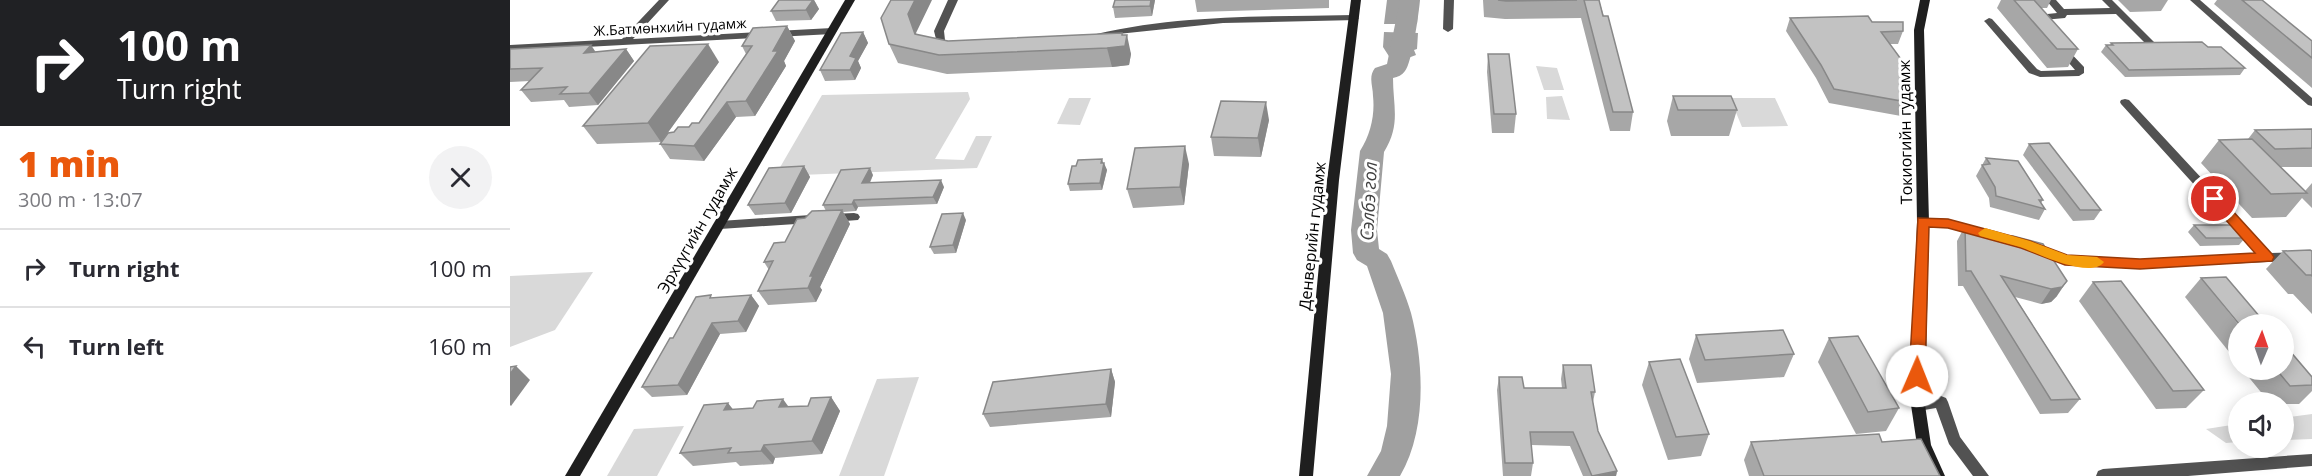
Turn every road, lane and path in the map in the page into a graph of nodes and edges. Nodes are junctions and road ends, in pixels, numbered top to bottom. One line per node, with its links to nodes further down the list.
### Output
1 (664, 0): 16 (street)
2 (850, 0): 15 (main road, Эрхүүгийн гудамж)
3 (953, 0): 20 (street)
4 (1356, 0): 12 (main road, Денверийн гудамж)
5 (1449, 0): 14 (street)
6 (1925, 0): 24 (main road, Токиогийн гудамж)
7 (2051, 0): 11 (street)
8 (2107, 0): 10 (street)
9 (2194, 0): 22 (street)
10 (2118, 11): 11 (street); 17 (street)
11 (2062, 12): 13 (street)
12 (1354, 18): 18 (street); 33 (main road, Денверийн гудамж)
13 (1989, 21)
14 (1448, 28)
15 (832, 32): 16 (street, Ж.Батмөнхийн гудамж); 25 (main road, Эрхүүгийн гудамж)
16 (624, 43): 19 (street, Ж.Батмөнхийн гудамж)
17 (2150, 43)
18 (1077, 46)
19 (510, 48)
20 (963, 51)
21 (2125, 102): 29 (street)
22 (2312, 103)
23 (854, 217): 25 (street)
24 (1923, 222): 26 (street); 30 (main road, Токиогийн гудамж)
25 (720, 225): 32 (main road, Эрхүүгийн гудамж)
26 (1997, 236)
27 (2026, 244): 29 (street)
28 (2312, 256): 29 (street)
29 (2267, 257)
30 (1918, 405): 34 (main road, Токиогийн гудамж); 35 (street)
31 (2312, 460): 36 (street)
32 (572, 476)
33 (1306, 476)
34 (1938, 476)
35 (1982, 476)
36 (2103, 476)

